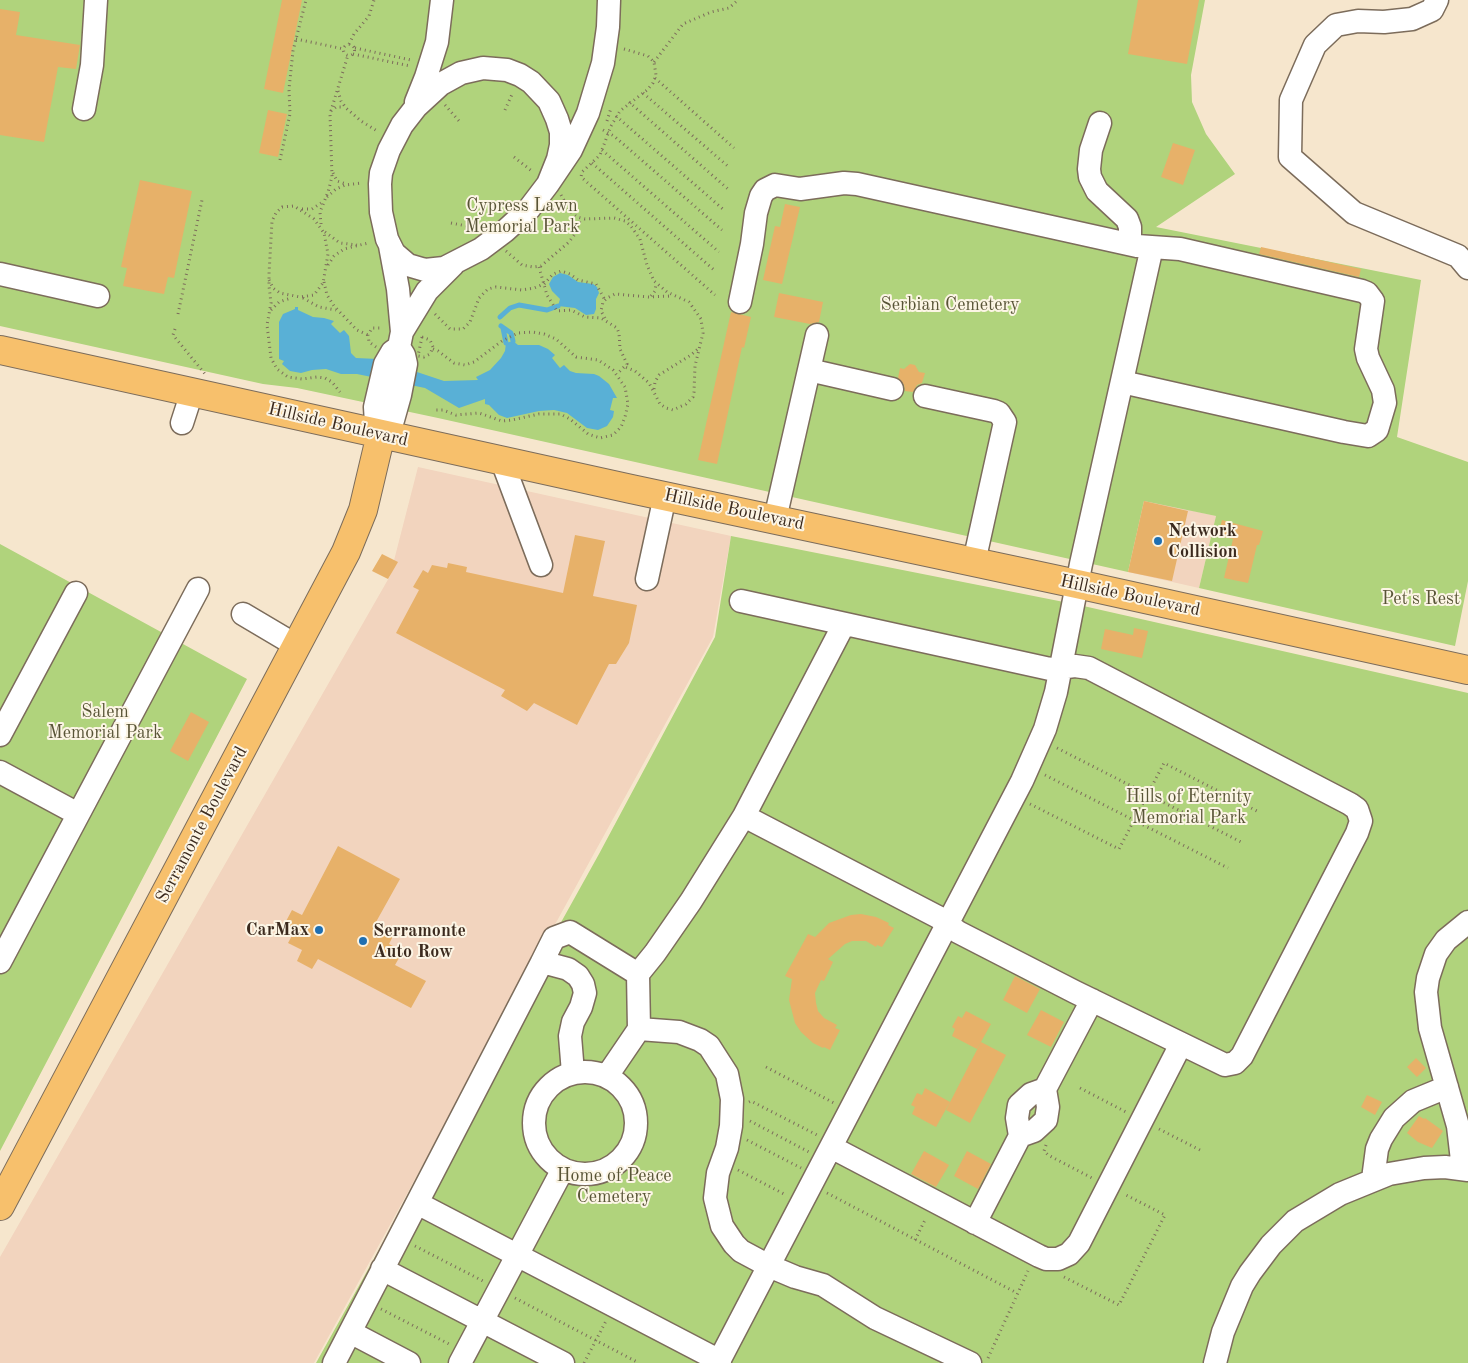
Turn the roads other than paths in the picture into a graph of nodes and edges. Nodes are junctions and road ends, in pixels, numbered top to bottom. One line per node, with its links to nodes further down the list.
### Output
1 (96, 0): 9 (lane)
2 (442, 0): 5 (lane)
3 (609, 0): 7 (lane)
4 (1437, 0): 17 (lane)
5 (437, 42): 6 (lane); 11 (lane)
6 (471, 70): 8 (lane); 11 (lane)
7 (594, 96): 8 (lane); 12 (lane)
8 (549, 101): 12 (lane)
9 (84, 109)
10 (1100, 123): 14 (lane)
11 (398, 132): 13 (lane)
12 (548, 184): 16 (lane)
13 (388, 242): 16 (lane); 22 (lane)
14 (1130, 244): 15 (lane); 20 (lane)
15 (1152, 247): 25 (lane); 25 (lane)
16 (454, 264): 22 (lane)
17 (1468, 268)
18 (0, 274): 19 (lane)
19 (98, 296)
20 (740, 302)
21 (817, 335): 24 (lane)
22 (393, 345): 30 (lane)
23 (0, 350): 26 (main road, Hillside Boulevard)
24 (809, 370): 27 (lane); 33 (lane)
25 (1122, 382): 37 (lane)
26 (199, 383): 29 (lane); 30 (main road, Hillside Boulevard)
27 (892, 388)
28 (925, 396): 34 (lane)
29 (182, 423)
30 (381, 434): 31 (main road, Hillside Boulevard); 43 (main road, Serramonte Boulevard)
31 (502, 461): 32 (main road, Hillside Boulevard); 35 (lane)
32 (665, 496): 33 (main road, Hillside Boulevard); 36 (lane)
33 (775, 519): 34 (main road, Hillside Boulevard)
34 (974, 562): 37 (main road, Hillside Boulevard)
35 (541, 565)
36 (646, 579)
37 (1077, 584): 44 (lane); 45 (main road, Hillside Boulevard)
38 (198, 589): 48 (lane)
39 (76, 593): 46 (lane)
40 (741, 601): 42 (lane)
41 (243, 614): 43 (lane)
42 (844, 624): 44 (lane); 49 (lane)
43 (297, 646): 66 (main road, Serramonte Boulevard)
44 (1061, 668): 51 (lane); 57 (lane)
45 (1468, 670)
46 (0, 735)
47 (0, 772): 48 (lane)
48 (78, 814): 52 (lane)
49 (744, 816): 51 (lane); 54 (lane)
50 (1468, 922): 60 (lane)
51 (948, 924): 55 (lane); 61 (lane)
52 (0, 962)
53 (542, 962): 54 (lane); 58 (lane); 65 (lane)
54 (638, 974): 56 (lane)
55 (1092, 1000): 57 (lane); 67 (lane)
56 (639, 1030): 59 (lane); 69 (lane)
57 (1181, 1044): 67 (lane)
58 (573, 1073): 59 (lane); 62 (lane)
59 (607, 1076): 62 (lane)
60 (1448, 1087): 63 (lane); 64 (lane)
61 (822, 1147): 67 (lane); 69 (lane)
62 (563, 1169): 68 (lane)
63 (1465, 1169): 64 (lane)
64 (1373, 1179): 79 (lane)
65 (417, 1203): 68 (lane); 70 (lane)
66 (0, 1206)
67 (975, 1223)
68 (517, 1255): 71 (lane); 74 (lane)
69 (770, 1266): 74 (lane); 78 (lane)
70 (382, 1269): 71 (lane); 72 (lane)
71 (482, 1321): 73 (lane); 77 (lane)
72 (350, 1332): 75 (lane); 76 (lane)
73 (463, 1358)
74 (719, 1362)
75 (334, 1363)
76 (409, 1363)
77 (563, 1363)
78 (970, 1363)
79 (1215, 1363)

